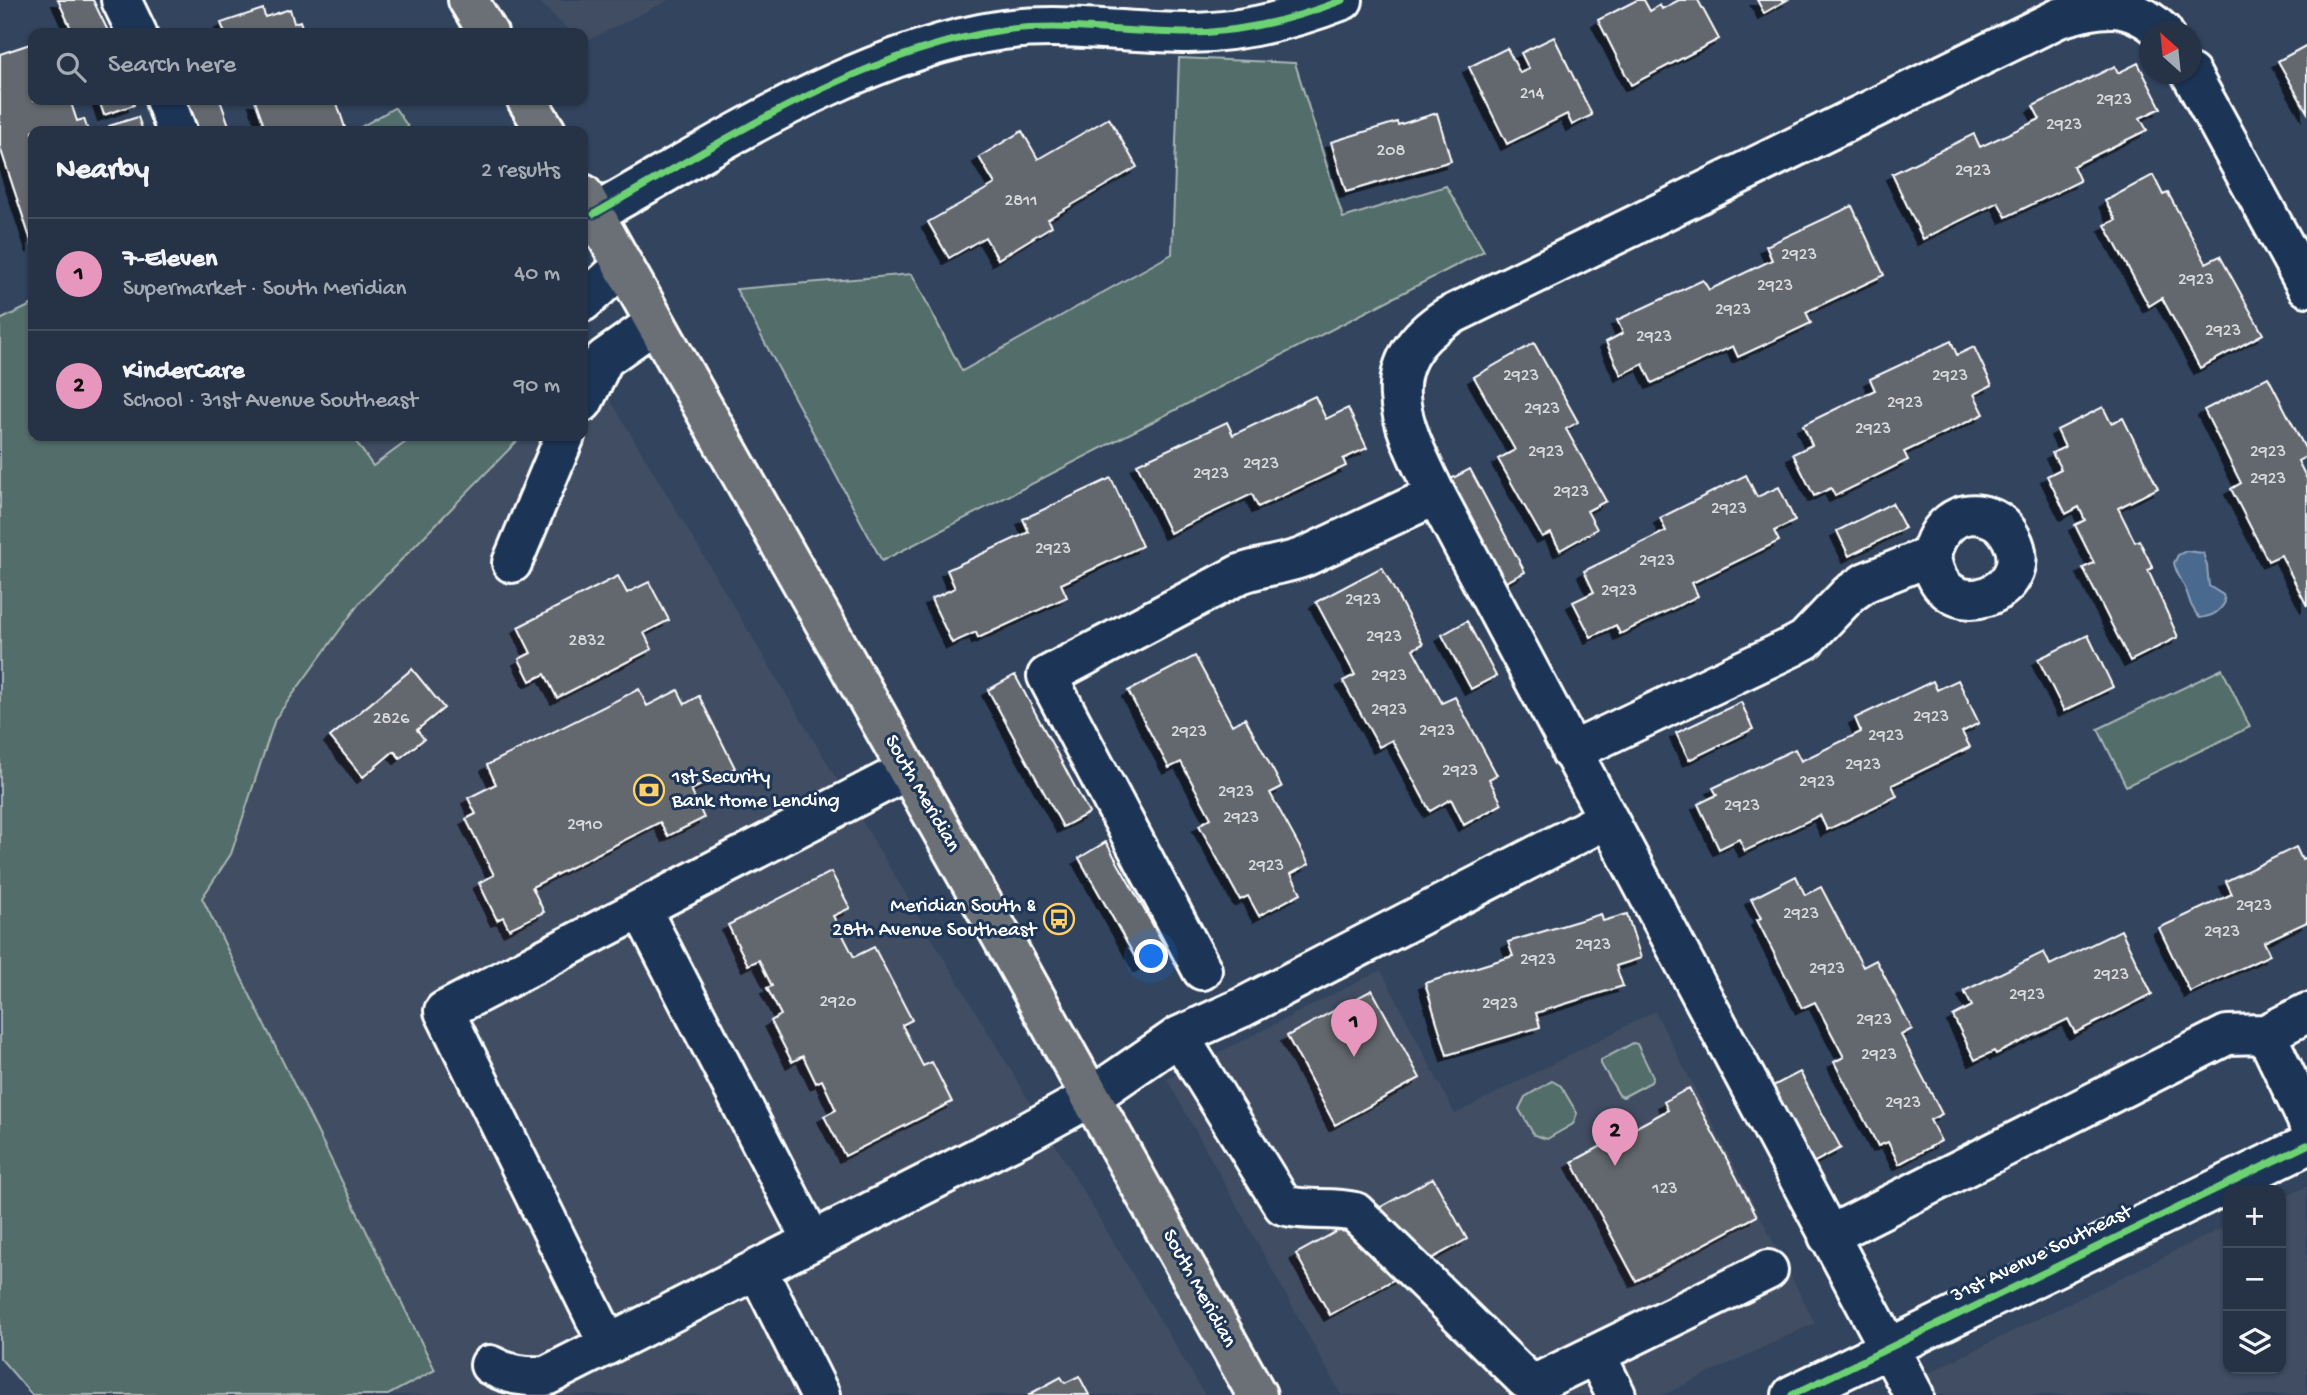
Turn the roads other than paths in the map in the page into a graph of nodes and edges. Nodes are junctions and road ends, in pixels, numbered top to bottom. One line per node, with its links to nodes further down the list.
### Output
1 (121, 0): 5 (street)
2 (468, 0): 6 (main road)
3 (1343, 0): 12 (street)
4 (2153, 21): 19 (street)
5 (135, 28)
6 (485, 28)
7 (2197, 84): 14 (street)
8 (167, 105): 10 (street)
9 (530, 105): 11 (main road)
10 (175, 126)
11 (542, 126)
12 (589, 204): 13 (main road, South Meridian)
13 (623, 266): 15 (street); 16 (main road, South Meridian)
14 (2307, 287)
15 (588, 298)
16 (655, 323): 17 (street); 23 (main road, South Meridian)
17 (588, 392)
18 (563, 441): 21 (street)
19 (1436, 495): 22 (street); 26 (street)
20 (1931, 555): 22 (street)
21 (512, 563)
22 (1571, 752): 24 (street)
23 (908, 770): 25 (street); 30 (main road, South Meridian)
24 (1607, 819): 29 (street); 33 (street)
25 (640, 909): 34 (street); 37 (street)
26 (1202, 970)
27 (2307, 1013): 28 (street)
28 (2266, 1034): 31 (street); 33 (street)
29 (1179, 1037): 30 (street); 39 (street)
30 (1091, 1097): 34 (street); 43 (main road, South Meridian)
31 (2307, 1120)
32 (2307, 1145): 38 (street, 31st Avenue Southeast)
33 (1828, 1236): 38 (street)
34 (812, 1241): 35 (street)
35 (757, 1269): 37 (street); 42 (street)
36 (1768, 1270): 39 (street)
37 (608, 1344): 41 (street)
38 (1888, 1349): 45 (street, 31st Avenue Southeast); 46 (street)
39 (1596, 1355): 44 (street)
40 (490, 1365): 41 (street)
41 (551, 1385)
42 (820, 1395)
43 (1257, 1395)
44 (1616, 1395)
45 (1793, 1395)
46 (1914, 1395)

